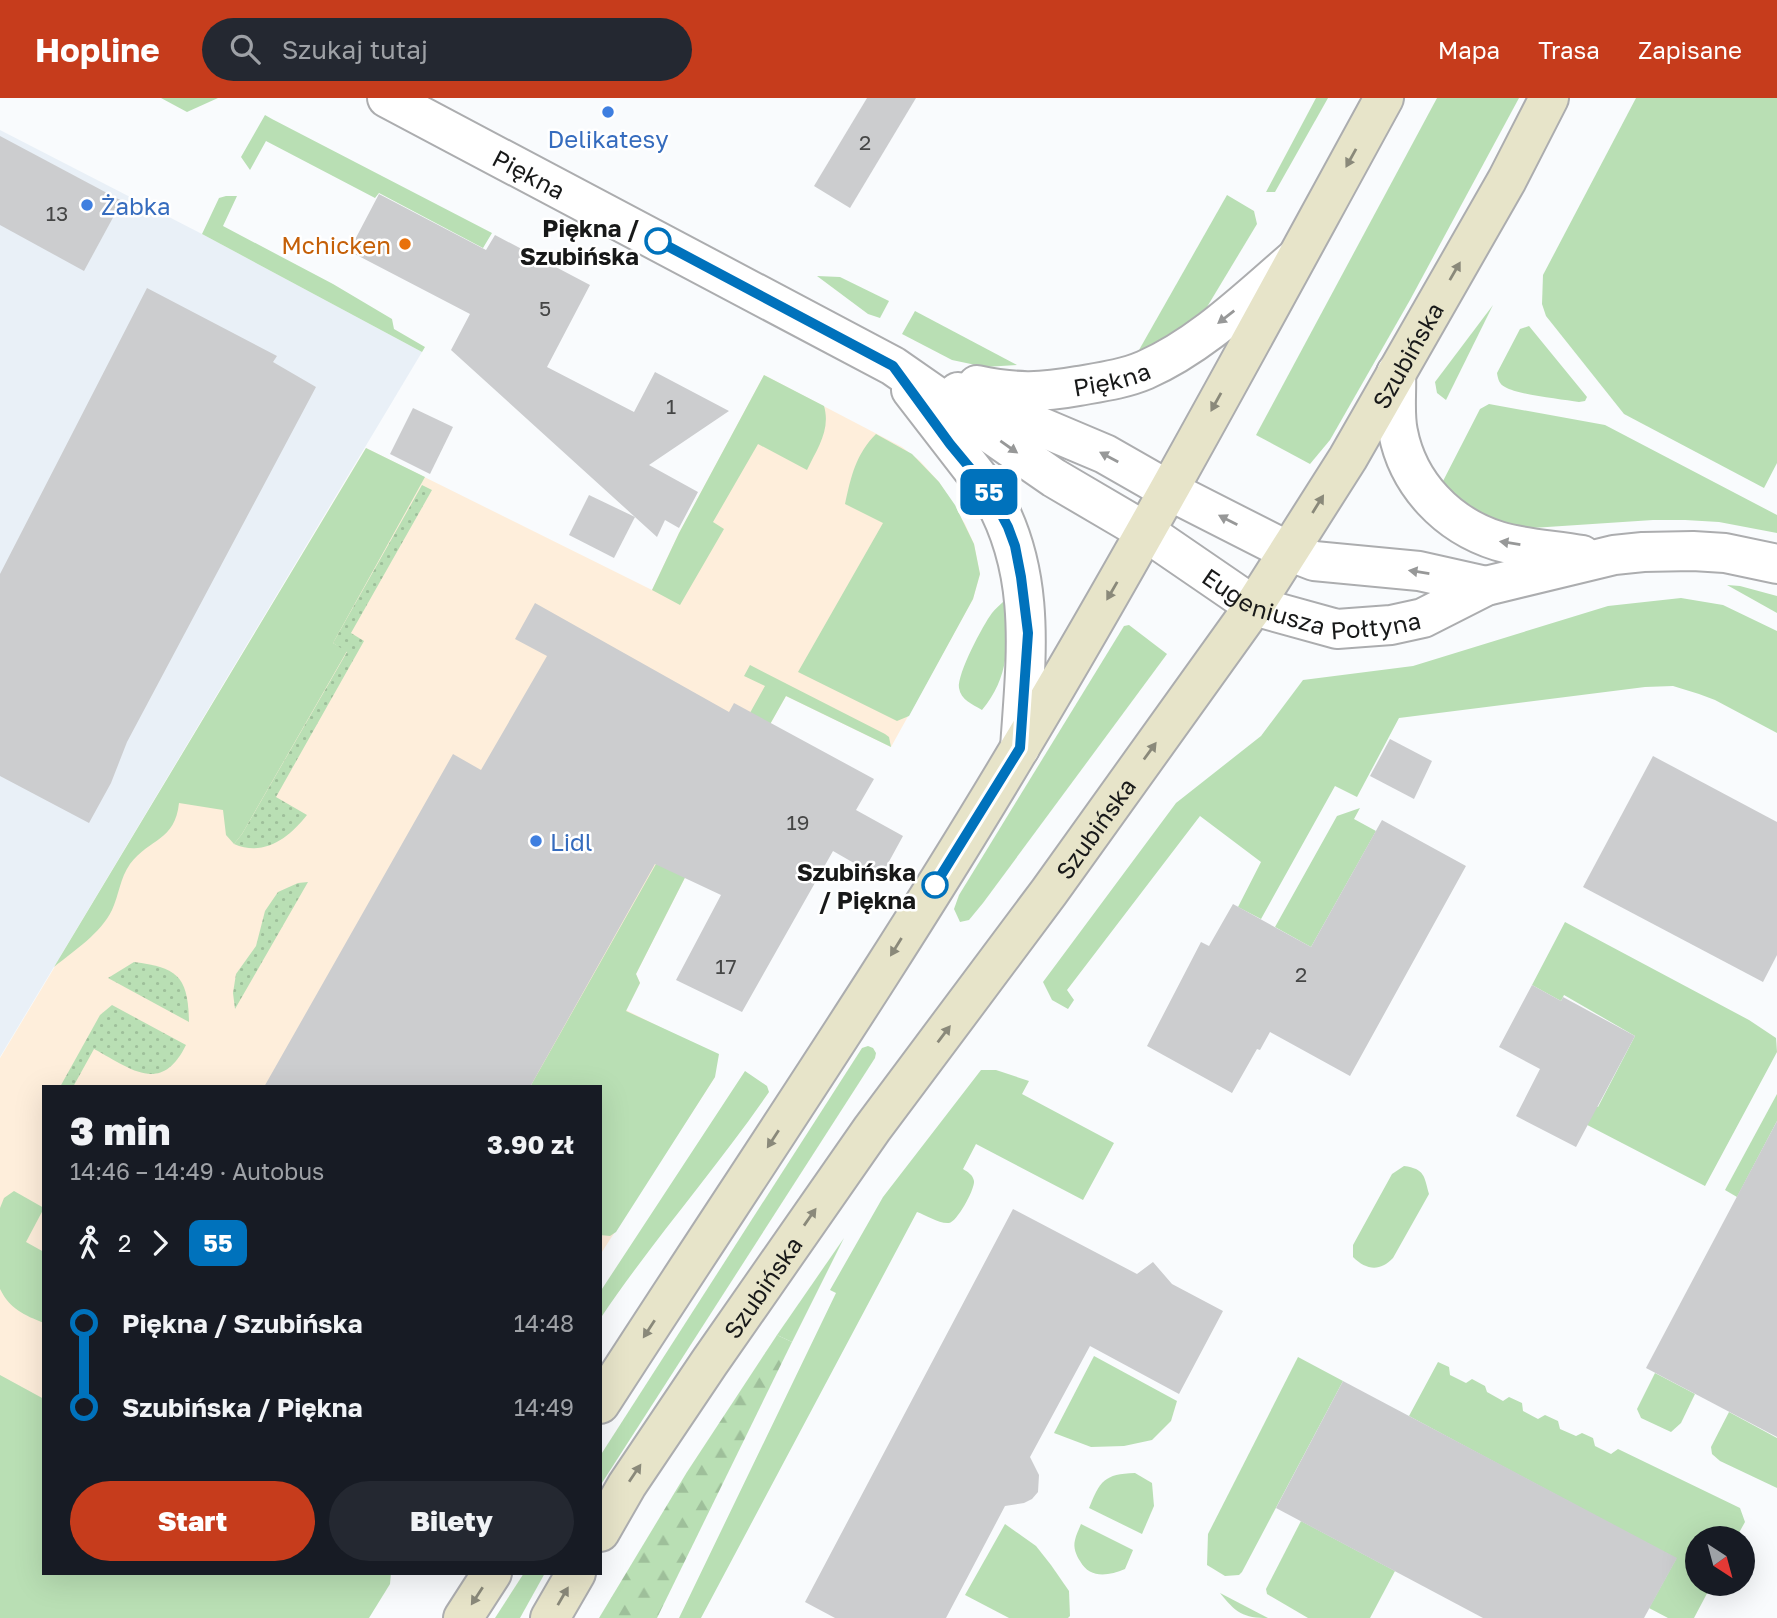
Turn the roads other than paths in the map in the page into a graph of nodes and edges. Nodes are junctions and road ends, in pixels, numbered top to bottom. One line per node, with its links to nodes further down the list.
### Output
1 (387, 98): 5 (street, Piękna)
2 (1384, 98): 4 (main road, one-way to 4)
3 (1549, 98): 6 (main road, Szubińska, one-way to 3)
4 (1297, 257): 5 (street, Piękna, one-way to 5); 7 (main road, one-way to 7)
5 (893, 366): 7 (street, Piękna, one-way to 5); 8 (street, Piękna, one-way to 8); 14 (street, Piękna)
6 (1396, 373): 9 (main road, Szubińska, one-way to 6); 10 (street, Eugeniusza Połtyna, one-way to 6)
7 (1168, 490): 8 (main road); 9 (street, Piękna, one-way to 7)
8 (1146, 532): 13 (street, Eugeniusza Połtyna); 14 (main road, one-way to 14)
9 (1288, 551): 12 (street, Eugeniusza Połtyna, one-way to 9); 13 (main road, Szubińska)
10 (1601, 558): 11 (street, Eugeniusza Połtyna); 12 (street, Eugeniusza Połtyna)
11 (1777, 564)
12 (1486, 586): 13 (street, Eugeniusza Połtyna)
13 (1254, 606): 16 (main road, Szubińska, one-way to 13)
14 (1020, 748): 15 (main road, one-way to 15)
15 (602, 1401)
16 (602, 1529)
17 (491, 1575): 19 (main road, one-way to 19)
18 (575, 1575): 20 (main road, one-way to 18)
19 (463, 1618)
20 (550, 1618)

